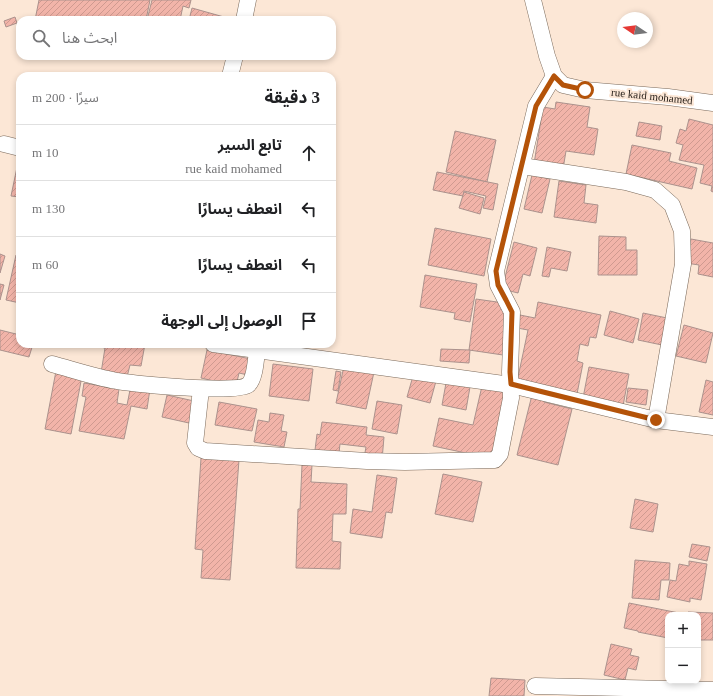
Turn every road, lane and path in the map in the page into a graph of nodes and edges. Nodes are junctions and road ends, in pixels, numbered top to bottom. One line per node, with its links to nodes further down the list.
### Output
1 (248, 0): 3 (street)
2 (533, 0): 6 (street)
3 (245, 16)
4 (234, 60): 5 (street)
5 (231, 72)
6 (554, 76): 7 (street, rue kaid mohamed); 10 (street)
7 (713, 103)
8 (4, 144): 9 (street)
9 (16, 147)
10 (522, 166): 14 (street); 16 (street)
11 (242, 348): 12 (street)
12 (257, 350): 14 (street); 15 (street)
13 (52, 364): 15 (street)
14 (511, 384): 15 (street); 16 (street)
15 (201, 389)
16 (656, 420): 17 (street)
17 (713, 427)
18 (535, 686): 19 (street)
19 (713, 690)

